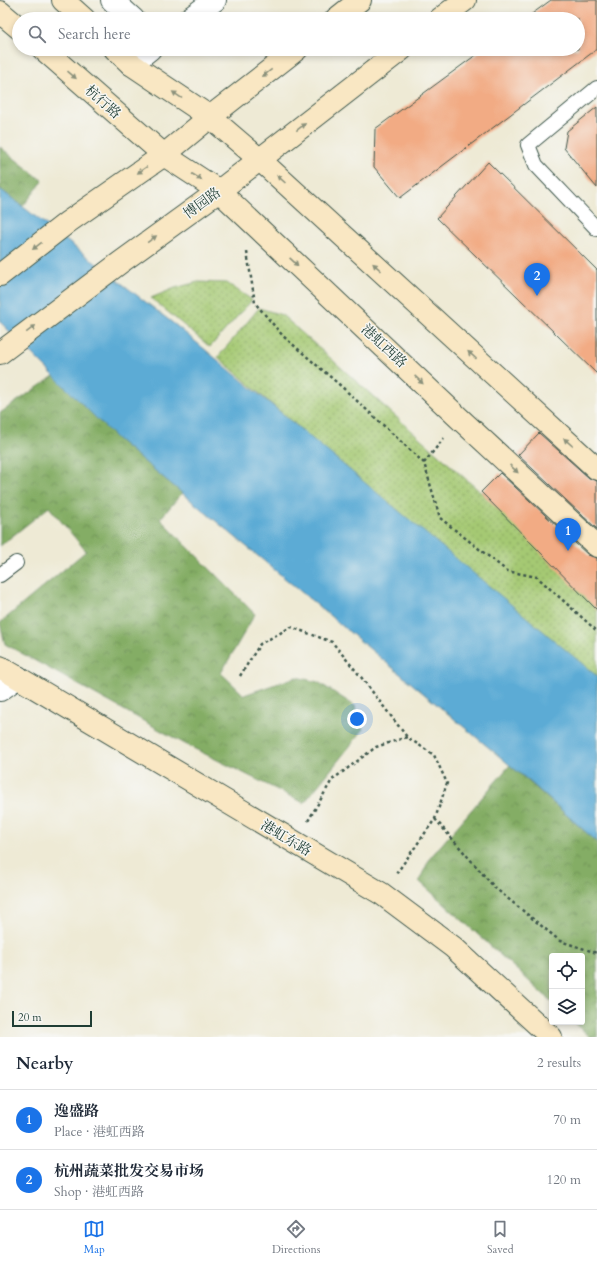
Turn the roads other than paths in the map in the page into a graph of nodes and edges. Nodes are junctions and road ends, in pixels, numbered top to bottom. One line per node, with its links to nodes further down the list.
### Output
1 (63, 0): 7 (street)
2 (112, 0): 8 (street)
3 (360, 0): 10 (street)
4 (465, 0): 11 (street)
5 (210, 1): 9 (street)
6 (0, 12): 12 (street)
7 (76, 12)
8 (125, 12)
9 (197, 12)
10 (345, 12)
11 (449, 12)
12 (12, 22)
13 (51, 56): 21 (street, 杭行路, one-way to 21)
14 (123, 56): 18 (street)
15 (142, 56): 18 (street)
16 (288, 56): 20 (street, one-way to 20)
17 (393, 56): 22 (street, 博园路, one-way to 17)
18 (132, 64): 20 (street, one-way to 18)
19 (597, 88): 24 (lane)
20 (210, 117): 21 (street); 22 (street)
21 (164, 156): 23 (street, 港虹西路, one-way to 23); 25 (street, one-way to 25)
22 (259, 159): 23 (street, 博园路); 27 (street, one-way to 22)
23 (219, 191): 26 (street, 博园路, one-way to 23); 28 (street, 港虹西路, one-way to 28)
24 (597, 229)
25 (0, 275)
26 (0, 353)
27 (597, 469)
28 (597, 546)
29 (16, 562): 30 (lane)
30 (0, 575)
31 (9, 672): 32 (street); 33 (street, 港虹东路)
32 (0, 690)
33 (551, 1037)

